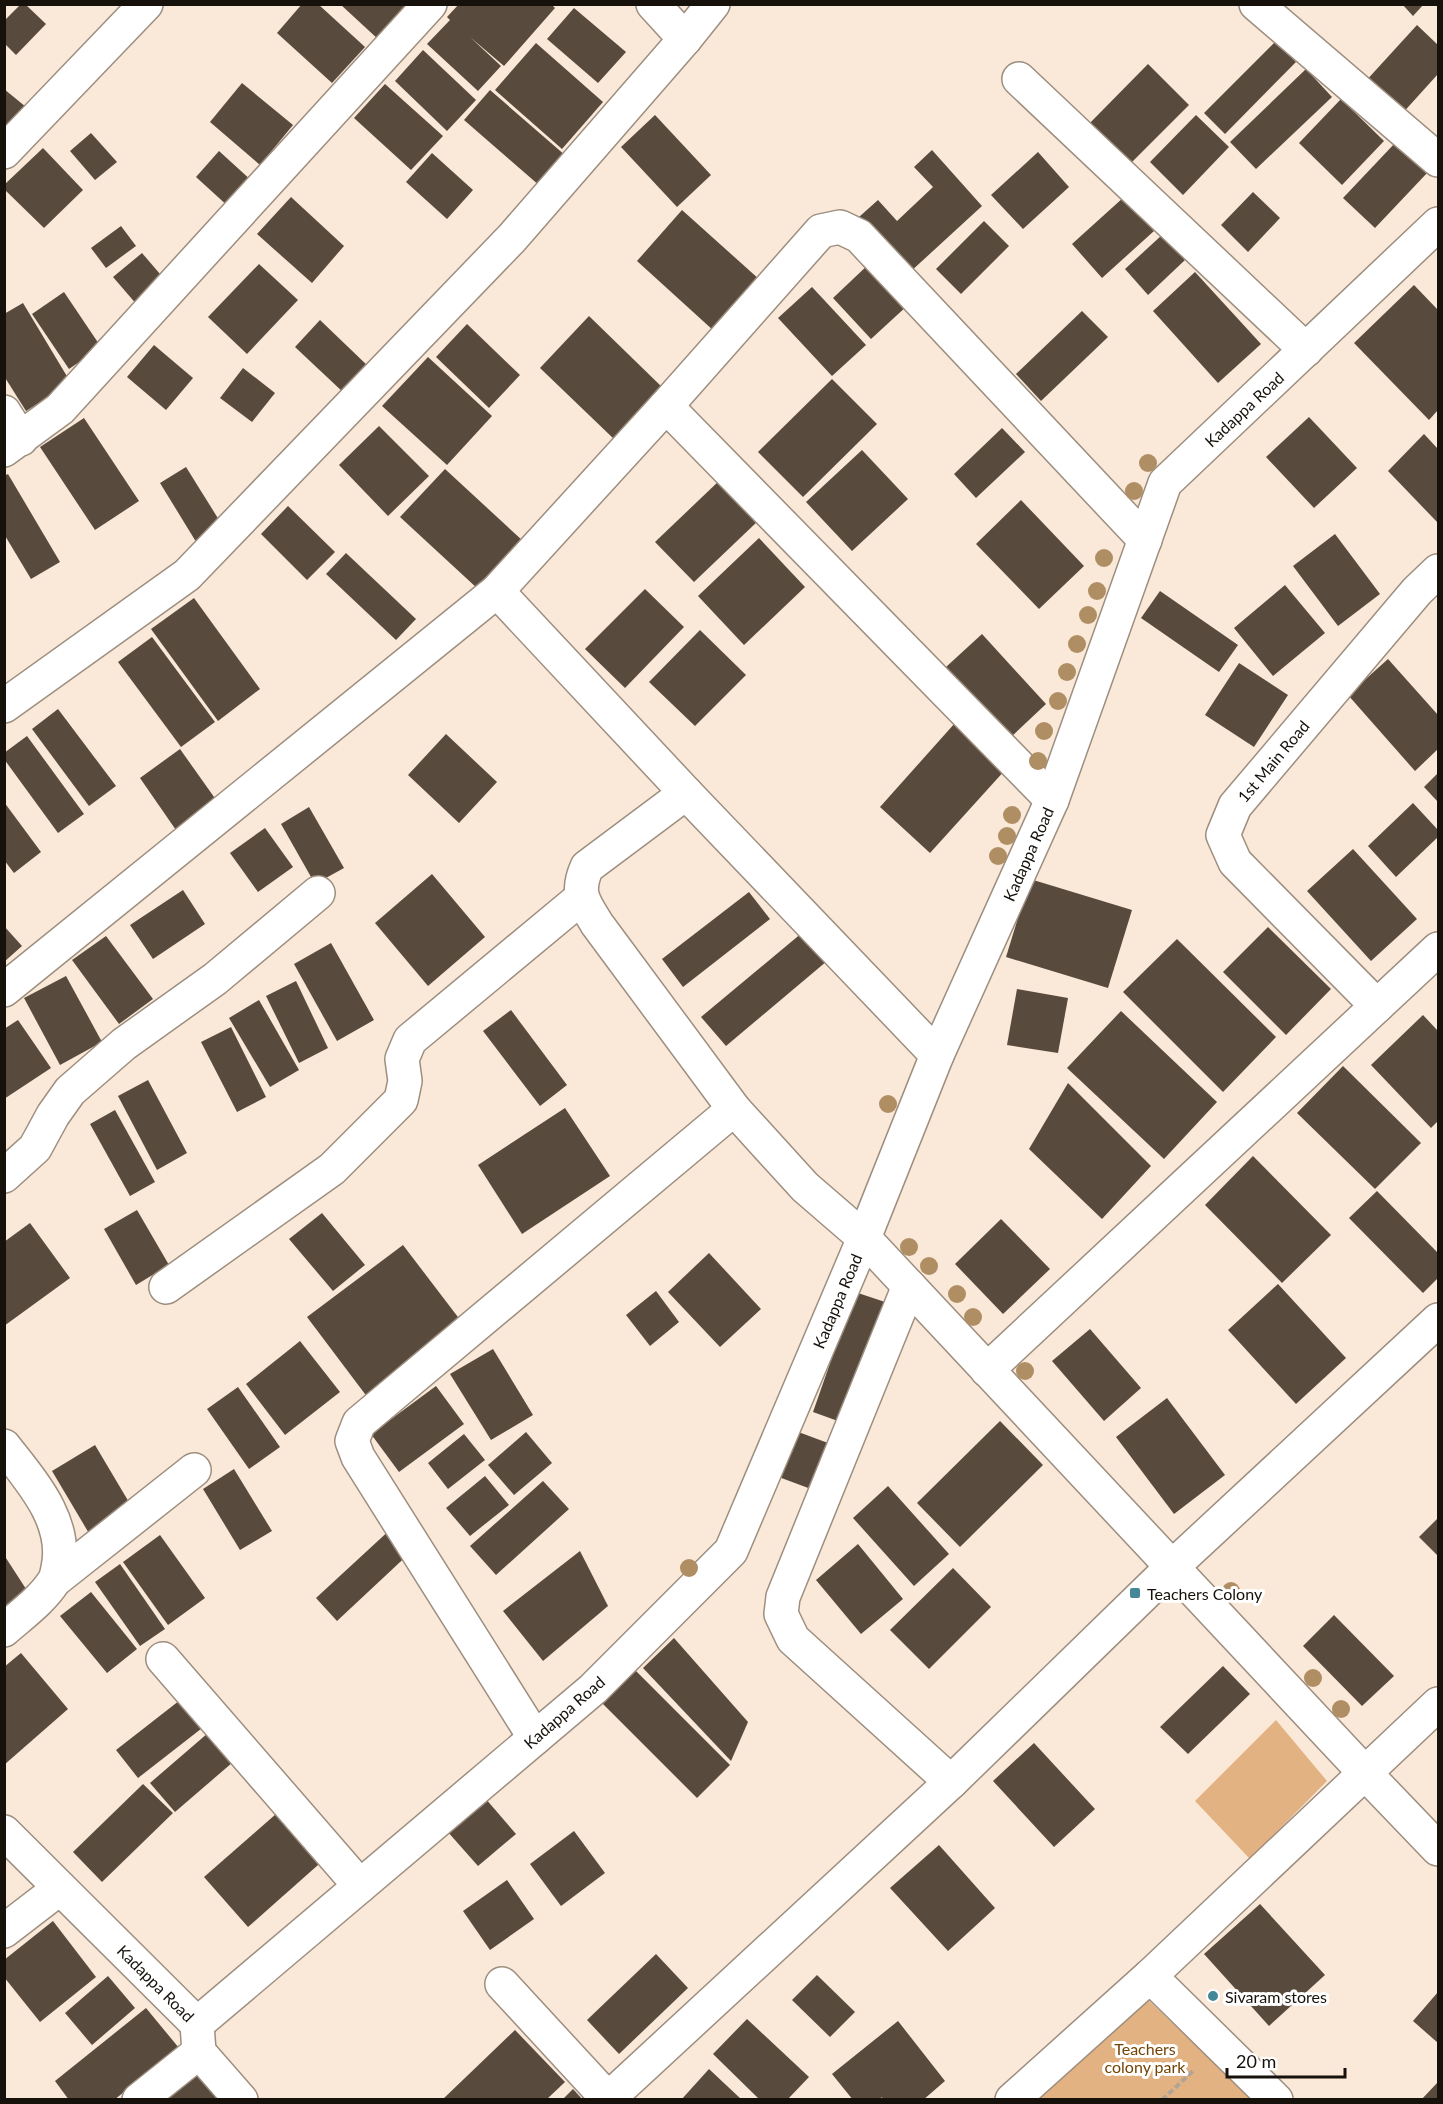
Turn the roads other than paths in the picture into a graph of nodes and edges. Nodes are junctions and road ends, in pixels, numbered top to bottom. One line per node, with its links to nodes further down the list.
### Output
1 (146, 4): 8 (street)
2 (430, 4): 13 (street)
3 (653, 4): 6 (street)
4 (713, 4): 6 (street)
5 (1256, 4): 9 (street)
6 (685, 39): 17 (street)
7 (1019, 79): 11 (street)
8 (4, 152)
9 (1438, 160)
10 (1438, 224): 11 (street, Kadappa Road)
11 (1306, 350): 14 (street, Kadappa Road)
12 (666, 406): 14 (street); 16 (street); 19 (street)
13 (10, 434)
14 (1145, 540): 19 (street, Kadappa Road)
15 (1438, 571): 24 (street, 1st Main Road)
16 (497, 591): 18 (street); 23 (street)
17 (4, 706)
18 (686, 794): 21 (street); 25 (street)
19 (1052, 800): 25 (street, Kadappa Road)
20 (318, 893): 27 (street)
21 (581, 898): 26 (street); 30 (street)
22 (1438, 949): 24 (street)
23 (4, 990)
24 (1377, 1006): 32 (street)
25 (937, 1055): 28 (street, Kadappa Road)
26 (734, 1109): 28 (street); 40 (street)
27 (4, 1176)
28 (864, 1238): 29 (street); 40 (street, Kadappa Road)
29 (909, 1286): 32 (street); 42 (street)
30 (166, 1287)
31 (1438, 1320): 35 (street)
32 (987, 1370): 35 (street)
33 (4, 1446): 36 (street)
34 (194, 1470): 36 (street)
35 (1172, 1567): 41 (street); 42 (street)
36 (55, 1580): 37 (street)
37 (4, 1630)
38 (163, 1659): 45 (street)
39 (1438, 1704): 41 (street)
40 (535, 1738): 45 (street, Kadappa Road)
41 (1365, 1773): 44 (street); 48 (street)
42 (951, 1782): 51 (street)
43 (4, 1832): 46 (street, Kadappa Road)
44 (1438, 1849)
45 (360, 1886): 50 (street, Kadappa Road)
46 (60, 1888): 47 (street); 50 (street, Kadappa Road)
47 (4, 1931)
48 (1150, 1976): 54 (street); 55 (street)
49 (502, 1984): 51 (street)
50 (198, 2038): 52 (street); 53 (street)
51 (609, 2099)
52 (139, 2100)
53 (241, 2100)
54 (1012, 2100)
55 (1276, 2100)

